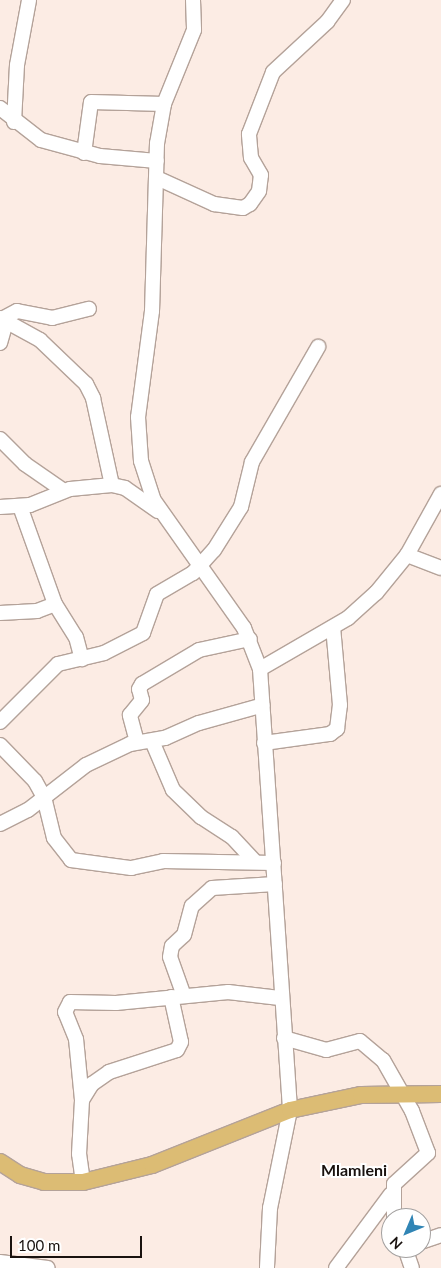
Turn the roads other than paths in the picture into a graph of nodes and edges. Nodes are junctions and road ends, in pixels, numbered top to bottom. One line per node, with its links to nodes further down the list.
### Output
1 (29, 0): 6 (street)
2 (193, 0): 4 (street)
3 (343, 0): 9 (street)
4 (164, 104): 7 (street); 8 (street)
5 (0, 108): 6 (street)
6 (14, 122): 7 (street)
7 (84, 153): 8 (street)
8 (156, 161): 9 (street)
9 (157, 178): 20 (street)
10 (89, 310): 11 (street)
11 (3, 320): 12 (street); 15 (street)
12 (0, 343)
13 (318, 347): 23 (street)
14 (0, 439): 16 (street)
15 (112, 485): 16 (street); 20 (street)
16 (64, 491): 18 (street)
17 (441, 494): 21 (street)
18 (20, 506): 19 (street); 25 (street)
19 (0, 507)
20 (161, 513): 23 (street)
21 (436, 514): 22 (street)
22 (407, 555): 24 (street); 27 (street)
23 (201, 564): 28 (street); 29 (street)
24 (441, 568)
25 (55, 604): 26 (street); 29 (street)
26 (0, 613)
27 (333, 627): 30 (street); 35 (street)
28 (250, 639): 30 (street); 34 (street)
29 (82, 659): 32 (street)
30 (260, 669): 31 (street)
31 (263, 705): 33 (street); 35 (street)
32 (0, 722)
33 (152, 741): 34 (street); 39 (street)
34 (137, 742): 37 (street)
35 (264, 743): 40 (street)
36 (0, 746): 37 (street)
37 (44, 797): 38 (street); 39 (street)
38 (0, 824)
39 (255, 862): 40 (street)
40 (274, 863): 41 (street)
41 (275, 884): 42 (street); 43 (street)
42 (177, 997): 43 (street); 47 (street); 47 (street)
43 (280, 998): 44 (street)
44 (284, 1038): 45 (street); 48 (street)
45 (402, 1092): 46 (main road); 48 (main road); 51 (street)
46 (441, 1094)
47 (82, 1100): 50 (street)
48 (290, 1110): 50 (main road); 55 (street)
49 (0, 1162): 50 (main road)
50 (83, 1182)
51 (391, 1194): 52 (street); 56 (street)
52 (393, 1208)
53 (0, 1262): 54 (street)
54 (48, 1268)
55 (267, 1268)
56 (336, 1268)

